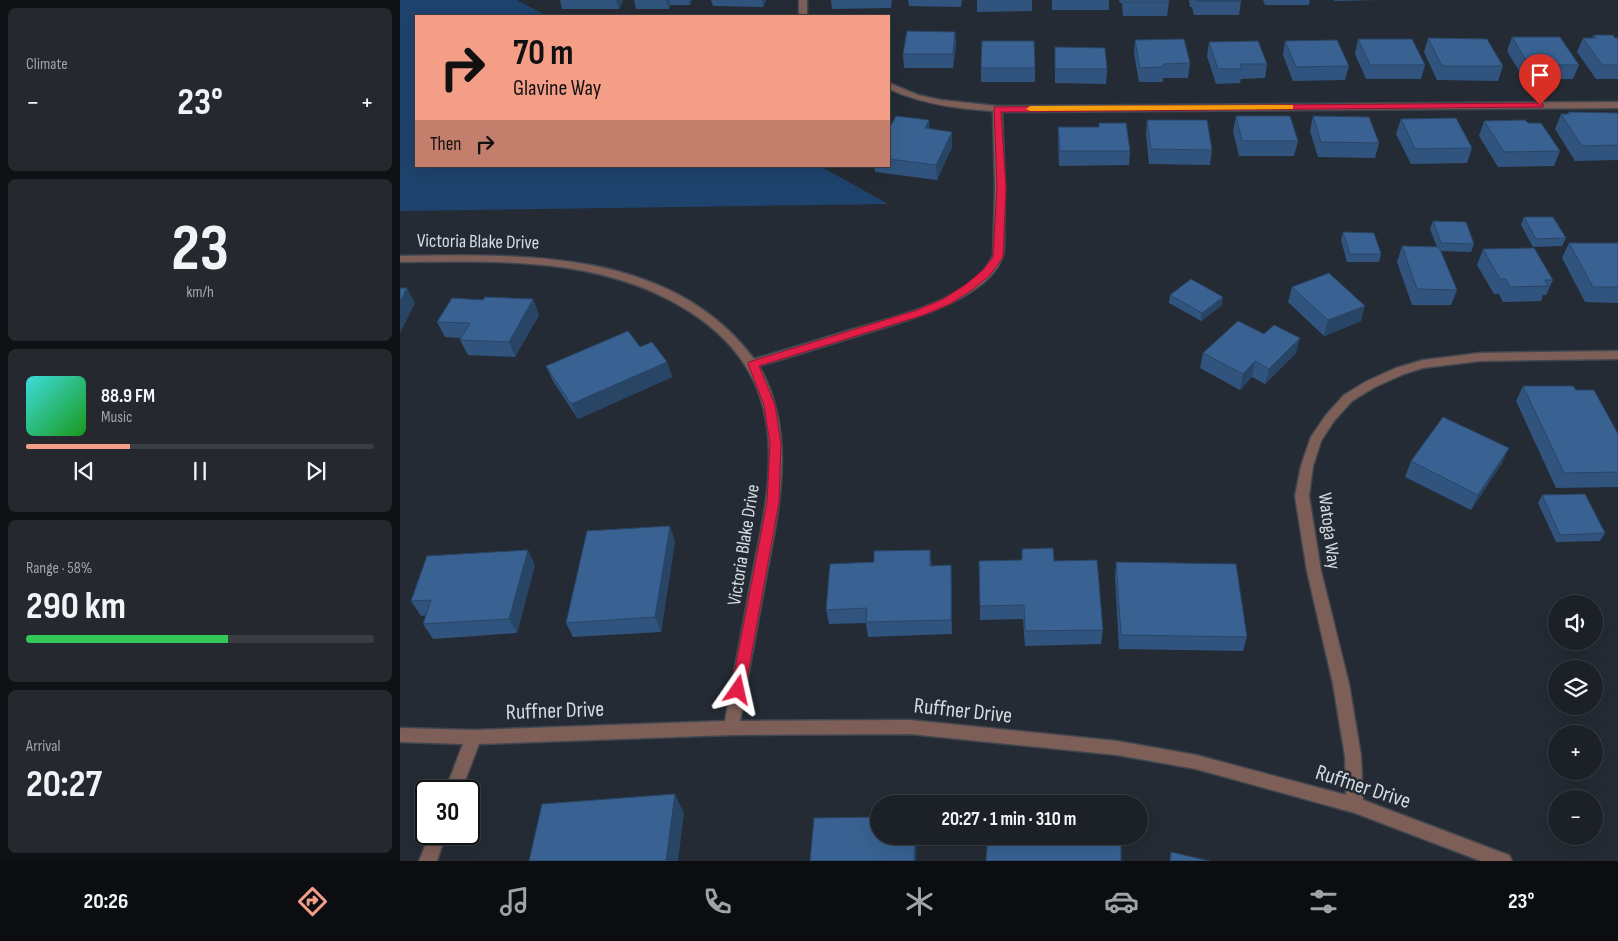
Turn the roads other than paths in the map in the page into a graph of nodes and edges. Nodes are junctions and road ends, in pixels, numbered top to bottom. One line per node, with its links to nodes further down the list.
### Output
1 (803, 0): 2 (street)
2 (803, 15)
3 (890, 86): 5 (street)
4 (1618, 105): 5 (street)
5 (997, 109): 8 (street)
6 (400, 259): 8 (street, Victoria Blake Drive)
7 (1618, 355): 13 (street, Watoga Way)
8 (753, 364): 9 (street, Victoria Blake Drive)
9 (731, 728): 11 (street, Ruffner Drive); 13 (street, Ruffner Drive)
10 (400, 735): 11 (street, Ruffner Drive)
11 (474, 737): 12 (street)
12 (457, 780)
13 (1355, 805): 16 (street, Ruffner Drive)
14 (434, 845): 15 (street)
15 (428, 861)
16 (1503, 861)

